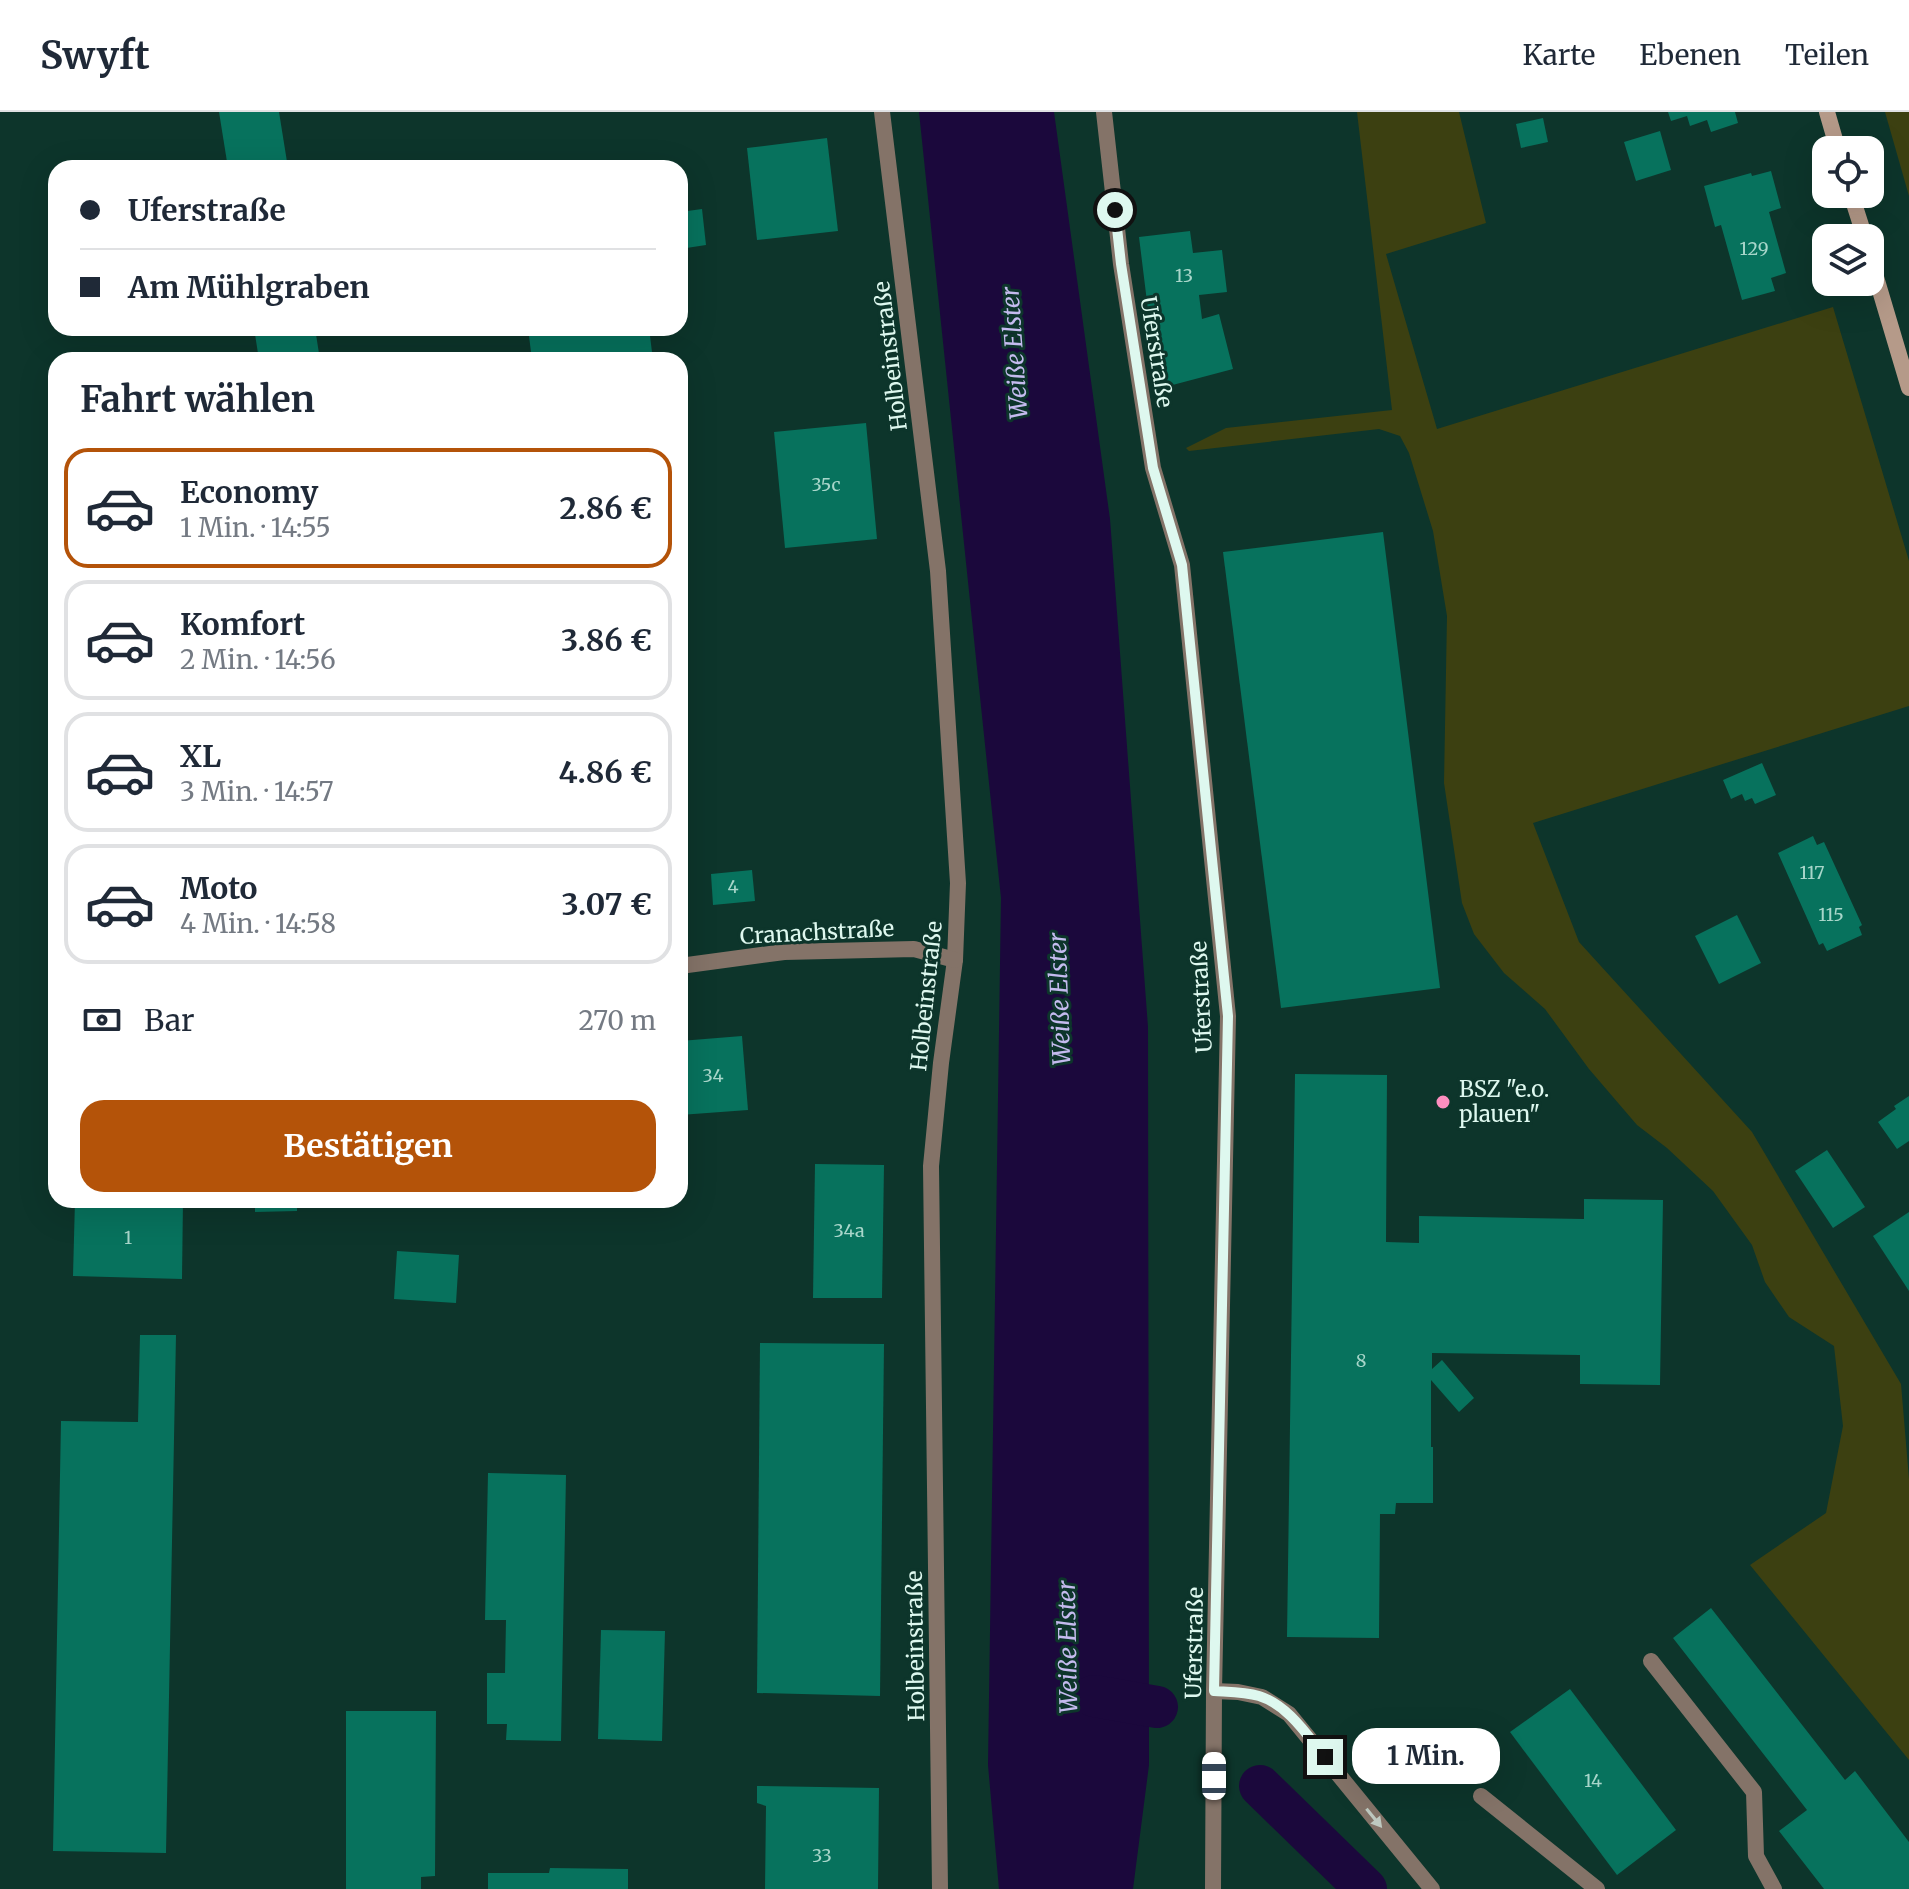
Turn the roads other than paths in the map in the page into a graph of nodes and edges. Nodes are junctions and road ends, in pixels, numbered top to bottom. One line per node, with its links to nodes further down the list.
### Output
1 (882, 112): 7 (street, Holbeinstraße)
2 (1104, 112): 10 (street, Uferstraße)
3 (1827, 112): 4 (main road)
4 (1834, 136)
5 (1882, 296): 6 (main road)
6 (1909, 388)
7 (955, 960): 8 (street, Cranachstraße); 12 (street, Holbeinstraße)
8 (688, 965)
9 (1651, 1661): 16 (street)
10 (1214, 1691): 13 (street, Uferstraße); 14 (street, one-way to 14)
11 (1481, 1796): 15 (street)
12 (940, 1889)
13 (1213, 1889)
14 (1432, 1889)
15 (1597, 1889)
16 (1774, 1889)

